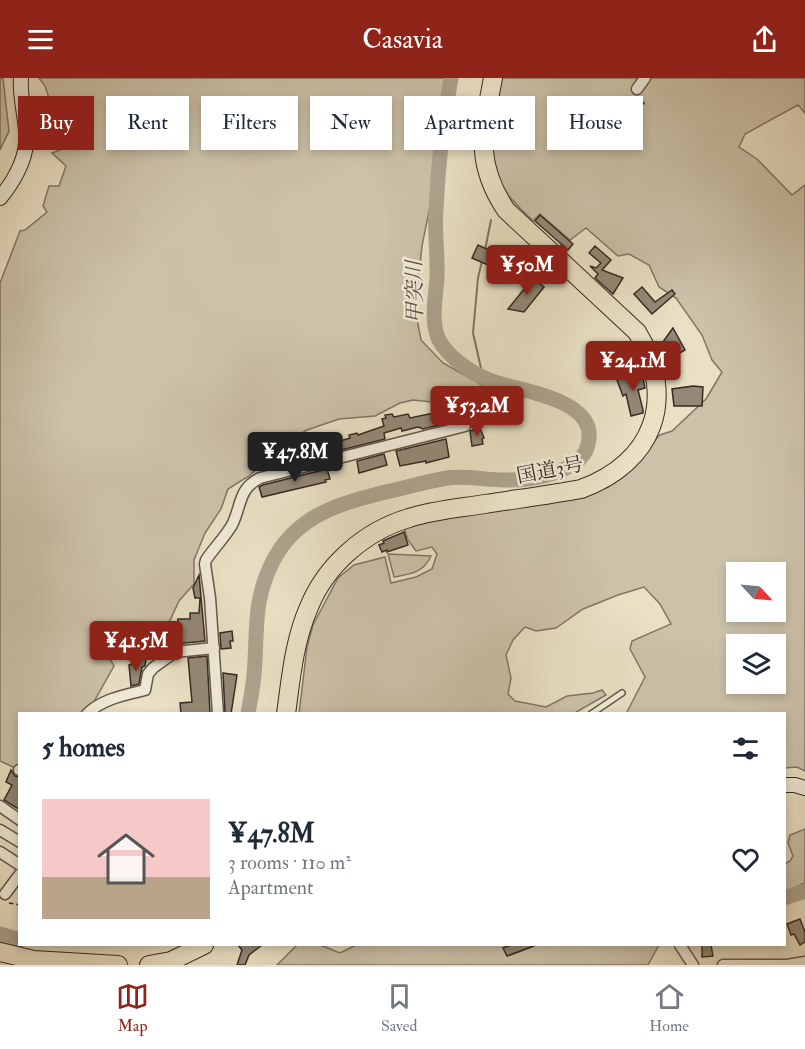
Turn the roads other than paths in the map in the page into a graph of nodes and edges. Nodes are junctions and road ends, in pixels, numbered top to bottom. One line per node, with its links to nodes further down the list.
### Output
1 (21, 78): 5 (street)
2 (493, 78): 11 (highway, 国道3号)
3 (645, 78): 4 (street)
4 (637, 89)
5 (0, 198)
6 (465, 426): 7 (street)
7 (214, 648): 9 (street); 10 (street)
8 (622, 693): 12 (lane)
9 (89, 712)
10 (218, 712)
11 (286, 712)
12 (594, 712)
13 (786, 785): 14 (street)
14 (805, 788)
15 (0, 807): 16 (street)
16 (18, 819)
17 (0, 830): 18 (street)
18 (18, 841)
19 (0, 852): 20 (street)
20 (18, 864)
21 (18, 878): 22 (street)
22 (7, 899)
23 (202, 946): 28 (highway)
24 (681, 946): 29 (street)
25 (0, 952): 27 (highway)
26 (805, 962): 30 (street)
27 (118, 965)
28 (149, 965)
29 (693, 965)
30 (723, 965)

